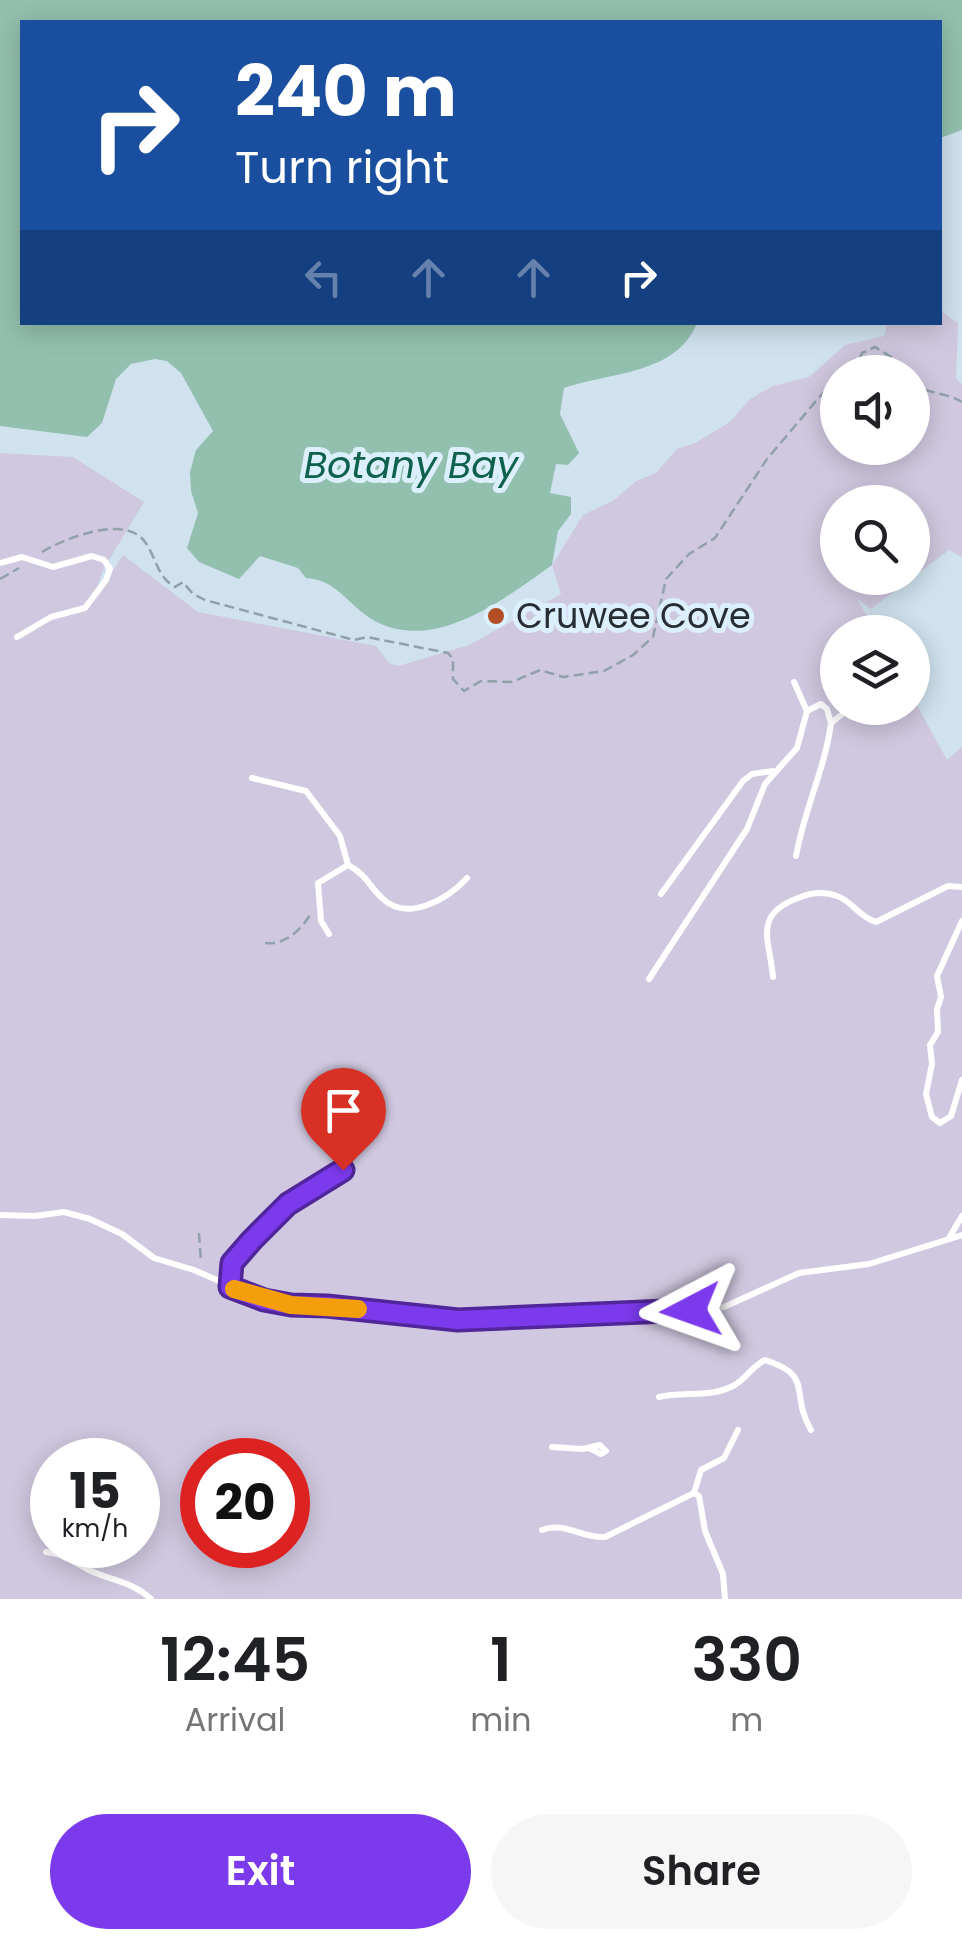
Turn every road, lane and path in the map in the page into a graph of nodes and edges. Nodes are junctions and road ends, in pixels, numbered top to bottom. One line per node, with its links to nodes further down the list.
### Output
1 (861, 355): 2 (path)
2 (888, 355)
3 (930, 391): 5 (path)
4 (820, 396): 6 (path)
5 (962, 402)
6 (30, 560): 7 (lane); 8 (path); 9 (lane)
7 (0, 563)
8 (0, 579)
9 (16, 637)
10 (794, 682): 12 (lane)
11 (820, 705): 12 (lane)
12 (808, 711): 14 (lane)
13 (832, 725): 16 (lane)
14 (774, 771): 20 (lane); 26 (lane)
15 (252, 778): 17 (lane)
16 (796, 856)
17 (348, 865): 18 (lane); 21 (lane)
18 (468, 878)
19 (962, 887): 25 (lane)
20 (661, 894)
21 (320, 902): 23 (lane); 24 (path)
22 (962, 921): 27 (lane)
23 (329, 934)
24 (265, 943)
25 (772, 977)
26 (648, 978)
27 (962, 1080)
28 (343, 1170): 35 (lane)
29 (0, 1215): 34 (lane)
30 (962, 1216): 33 (lane)
31 (198, 1233): 34 (path)
32 (962, 1235): 33 (lane)
33 (949, 1240): 35 (lane)
34 (202, 1274): 35 (lane)
35 (230, 1287)
36 (660, 1397): 38 (lane)
37 (738, 1430): 41 (lane)
38 (811, 1430)
39 (552, 1447): 40 (lane)
40 (589, 1448)
41 (694, 1493): 42 (lane); 45 (lane)
42 (542, 1530)
43 (87, 1568): 44 (lane)
44 (151, 1599)
45 (725, 1599)

